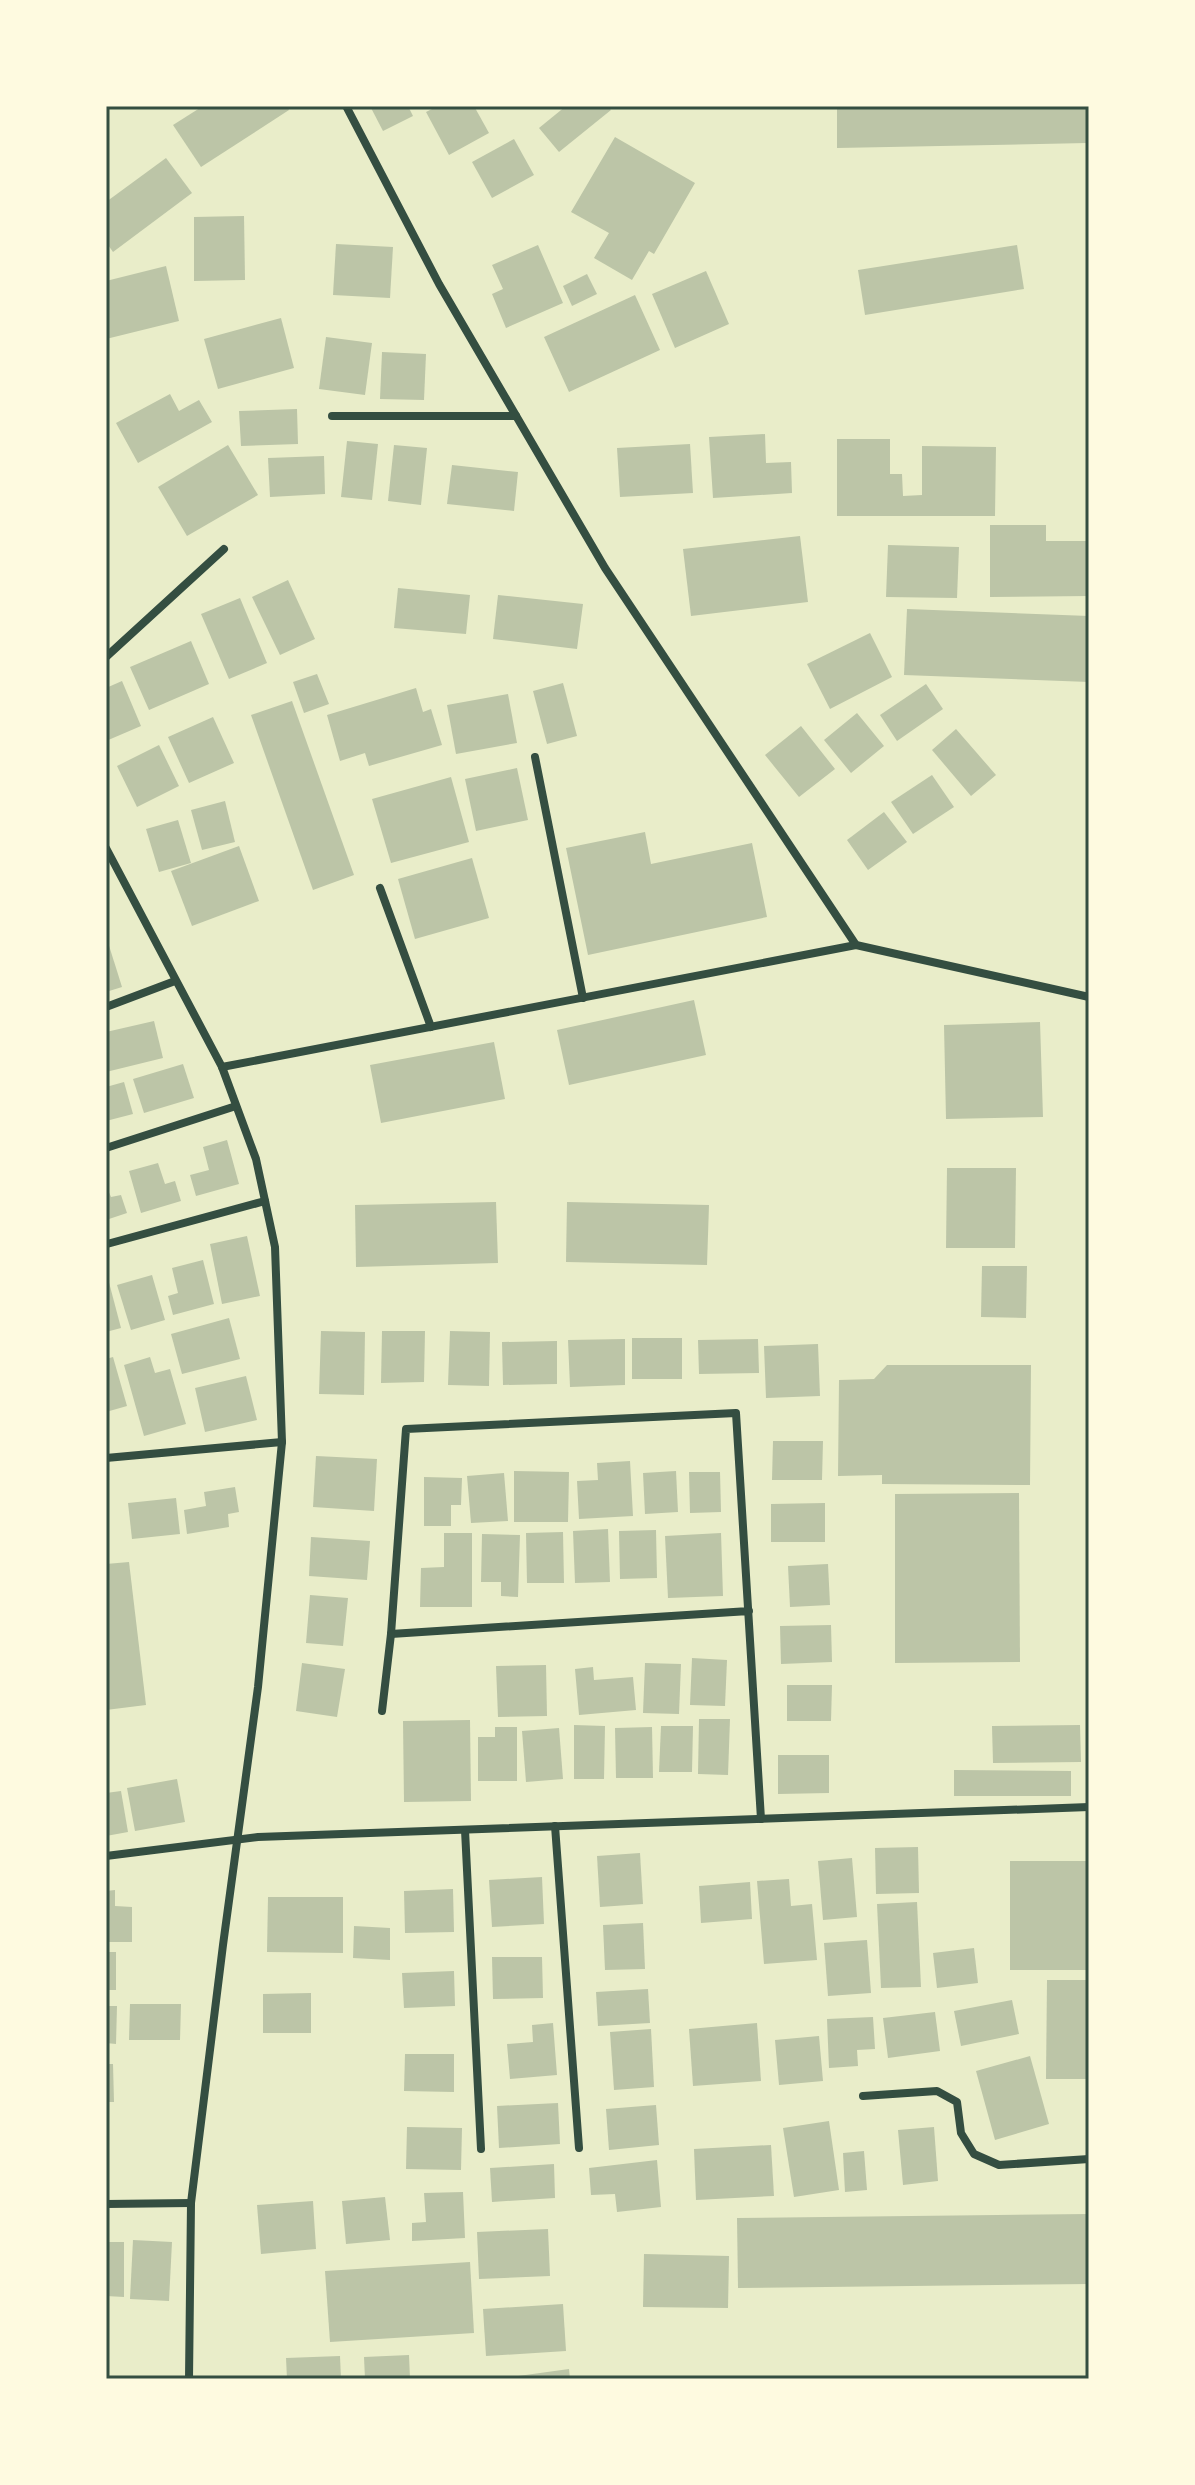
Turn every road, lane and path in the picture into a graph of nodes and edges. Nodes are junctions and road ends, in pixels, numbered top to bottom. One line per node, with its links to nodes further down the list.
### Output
1 (346, 106): 3 (street)
2 (332, 416): 3 (street)
3 (516, 416): 10 (street)
4 (224, 549): 5 (street)
5 (106, 657)
6 (535, 757): 13 (street)
7 (106, 848): 8 (street)
8 (109, 860): 11 (street)
9 (380, 888): 15 (street)
10 (856, 945): 12 (street); 13 (street)
11 (175, 981): 14 (street); 16 (street)
12 (1089, 997)
13 (583, 998): 15 (street)
14 (106, 1007)
15 (431, 1027): 16 (street)
16 (222, 1067): 17 (street)
17 (236, 1106): 18 (street); 19 (street)
18 (106, 1148)
19 (265, 1201): 20 (street); 21 (street)
20 (107, 1244)
21 (282, 1442): 22 (street); 30 (street)
22 (106, 1458)
23 (749, 1611): 24 (street); 24 (street); 27 (street)
24 (391, 1634): 25 (street)
25 (382, 1711)
26 (1089, 1807): 27 (street)
27 (761, 1819): 28 (street)
28 (555, 1826): 29 (street); 33 (street)
29 (465, 1830): 30 (street); 34 (street)
30 (238, 1838): 31 (street); 36 (street)
31 (106, 1856)
32 (863, 2096): 35 (street)
33 (579, 2148)
34 (481, 2149)
35 (1089, 2159)
36 (191, 2203): 37 (street); 38 (street)
37 (106, 2204)
38 (189, 2379)

